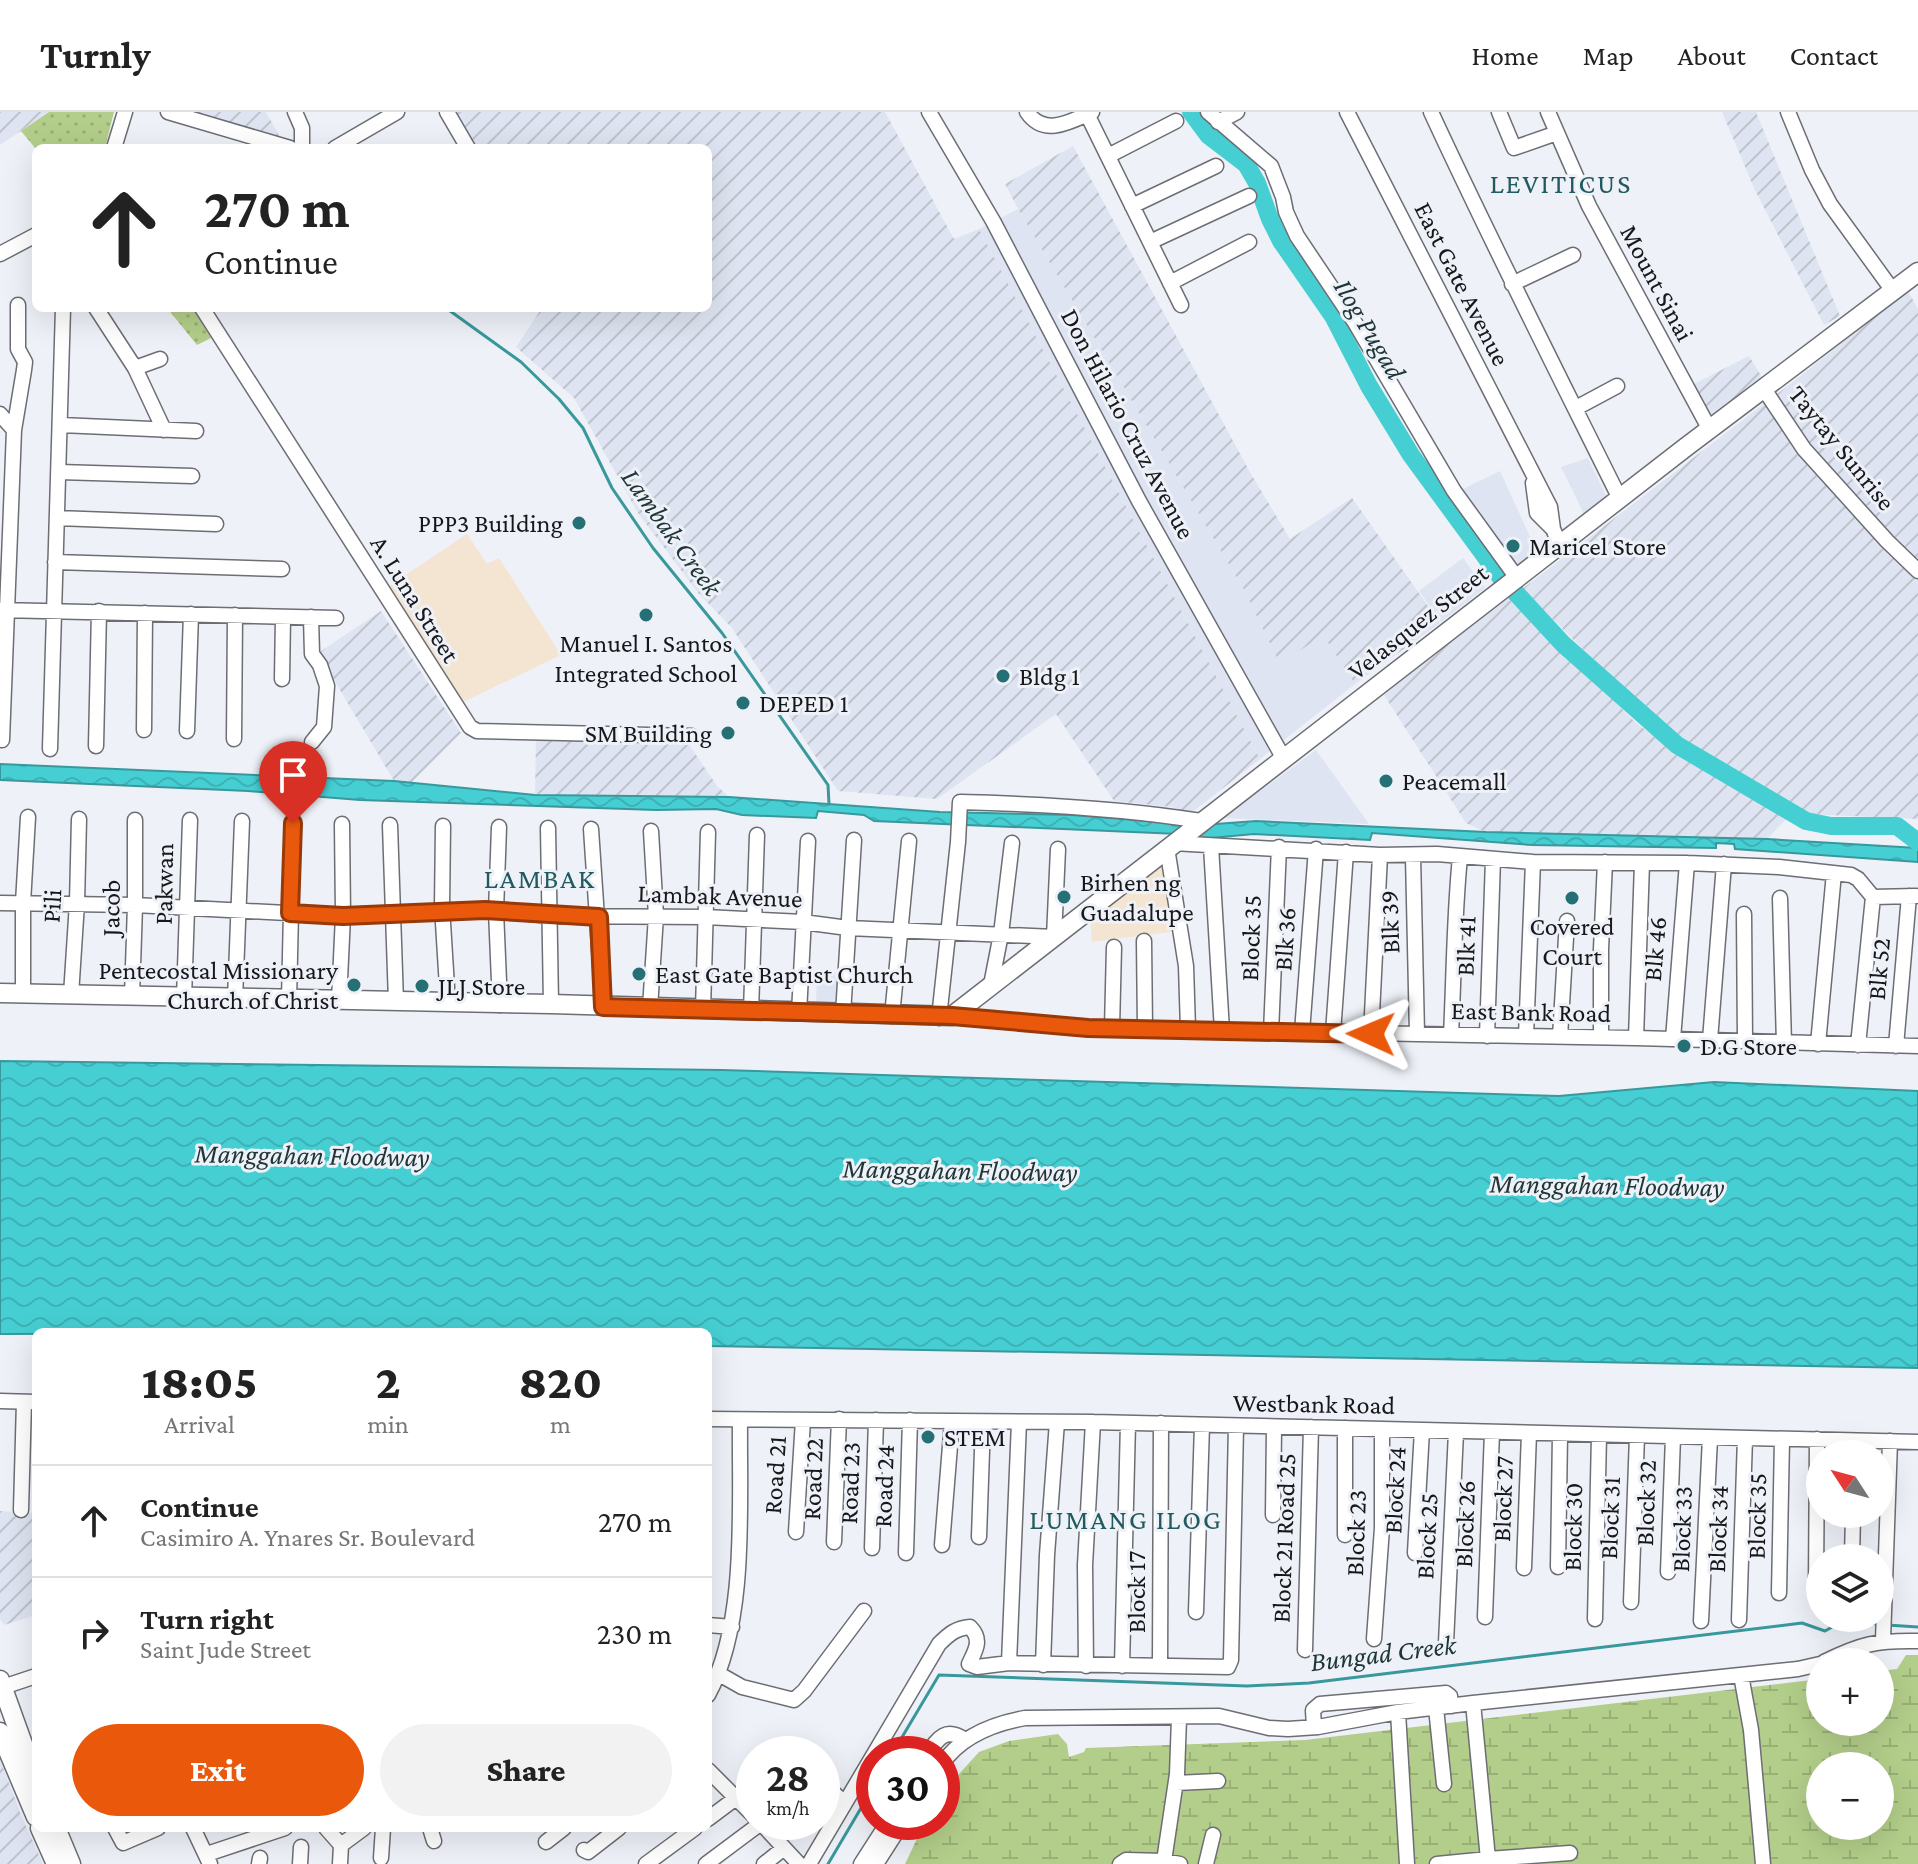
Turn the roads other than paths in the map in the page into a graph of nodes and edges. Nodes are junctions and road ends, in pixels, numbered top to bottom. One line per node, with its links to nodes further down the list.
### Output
1 (125, 112): 19 (street)
2 (168, 112): 20 (street)
3 (295, 112): 21 (street)
4 (397, 112): 18 (street)
5 (447, 112): 22 (street)
6 (929, 112): 80 (street, Don Hilario Cruz Avenue)
7 (1027, 112): 14 (street)
8 (1237, 112): 15 (street)
9 (1347, 112): 57 (street, East Gate Avenue)
10 (1431, 112): 34 (street)
11 (1499, 112): 17 (street)
12 (1548, 112): 17 (street, Mount Sinai)
13 (1788, 112): 35 (street)
14 (1089, 113): 23 (street)
15 (1213, 117): 61 (street)
16 (1176, 121): 23 (street)
17 (1557, 133): 50 (street, Mount Sinai)
18 (362, 142)
19 (115, 144)
20 (276, 144)
21 (302, 144)
22 (466, 144)
23 (1108, 156): 26 (street)
24 (1216, 166): 26 (street)
25 (1249, 196): 28 (street)
26 (1132, 206): 28 (street)
27 (32, 237): 30 (street)
28 (1150, 242): 33 (street)
29 (1249, 242): 33 (street)
30 (0, 254)
31 (1573, 255): 34 (street)
32 (1918, 272): 35 (main road, Velasquez Street)
33 (1170, 283): 37 (street)
34 (1512, 284): 45 (street)
35 (1893, 291): 44 (main road, Velasquez Street)
36 (18, 305): 48 (street)
37 (1181, 305)
38 (63, 312): 47 (street)
39 (99, 312): 42 (street)
40 (205, 312): 74 (street, A. Luna Street)
41 (160, 359): 42 (street)
42 (135, 368): 49 (street)
43 (1617, 386): 45 (street)
44 (1764, 389): 50 (main road, Velasquez Street); 60 (street, Taytay Sunrise)
45 (1576, 408): 54 (street)
46 (0, 414): 48 (street)
47 (61, 425): 49 (street); 52 (street)
48 (14, 430): 62 (street)
49 (164, 430): 51 (street)
50 (1710, 430): 54 (main road, Velasquez Street)
51 (196, 431)
52 (59, 472): 53 (street); 55 (street)
53 (192, 476)
54 (1620, 499): 57 (main road, Velasquez Street)
55 (57, 518): 56 (street); 58 (street)
56 (216, 524)
57 (1556, 537): 61 (main road, Velasquez Street)
58 (55, 562): 59 (street); 63 (street)
59 (282, 569)
60 (1918, 571)
61 (1517, 578): 80 (main road, Velasquez Street)
62 (4, 610): 63 (street); 76 (street)
63 (54, 610): 64 (street); 79 (street)
64 (99, 611): 65 (street); 78 (street)
65 (145, 613): 66 (street); 72 (street)
66 (191, 614): 67 (street); 73 (street)
67 (235, 615): 68 (street); 75 (street)
68 (283, 617): 69 (street); 71 (street)
69 (311, 617): 70 (street); 77 (street)
70 (336, 618)
71 (282, 679)
72 (144, 730)
73 (187, 731)
74 (692, 736)
75 (234, 739)
76 (2, 740)
77 (312, 742)
78 (96, 746)
79 (50, 749)
80 (1284, 759): 86 (main road, Velasquez Street)
81 (28, 817): 121 (street)
82 (79, 819): 122 (street, Pili)
83 (135, 820): 123 (street, Jacob)
84 (190, 820): 124 (street, Pakwan)
85 (242, 821): 125 (street)
86 (1201, 821): 101 (main road, Velasquez Street); 141 (street)
87 (293, 823): 128 (street)
88 (342, 824): 131 (street)
89 (390, 825): 129 (street)
90 (443, 826): 127 (street)
91 (499, 827): 126 (street)
92 (548, 828): 132 (street)
93 (591, 829): 134 (street)
94 (651, 831): 133 (street)
95 (708, 832): 135 (street)
96 (757, 835): 136 (street)
97 (854, 840): 139 (street)
98 (808, 841): 138 (street)
99 (909, 841): 140 (street)
100 (1012, 843): 142 (street)
101 (1170, 846): 102 (street); 143 (main road, Velasquez Street); 169 (street)
102 (1211, 846): 103 (street); 170 (street)
103 (1279, 847): 105 (street); 171 (street, Block 35)
104 (1058, 849): 143 (street)
105 (1316, 849): 106 (street); 172 (street, Blk 36)
106 (1346, 852): 107 (street); 173 (street)
107 (1380, 855): 108 (street); 174 (street)
108 (1413, 856): 109 (street); 175 (street, Blk 39)
109 (1460, 857): 110 (street); 176 (street)
110 (1493, 859): 111 (street); 177 (street, Blk 41)
111 (1533, 862): 112 (street); 178 (street)
112 (1605, 862): 113 (street); 180 (street)
113 (1642, 863): 114 (street); 181 (street)
114 (1687, 863): 115 (street); 182 (street, Blk 46)
115 (1724, 864): 116 (street); 183 (street)
116 (1834, 873): 118 (street); 186 (street)
117 (1914, 896): 118 (street); 188 (street, Blk 52)
118 (1873, 897): 187 (street)
119 (1780, 898): 185 (street)
120 (0, 903): 121 (street, Lambak Avenue)
121 (23, 903): 122 (street, Lambak Avenue); 148 (street)
122 (77, 903): 123 (street, Lambak Avenue); 149 (street, Pili)
123 (135, 905): 124 (street, Lambak Avenue); 150 (street, Jacob)
124 (188, 908): 125 (street, Lambak Avenue); 151 (street, Pakwan)
125 (240, 911): 128 (street, Lambak Avenue); 152 (street)
126 (496, 911): 127 (street, Lambak Avenue); 132 (street, Lambak Avenue); 158 (street)
127 (443, 912): 129 (street, Lambak Avenue); 156 (street)
128 (290, 913): 131 (street, Lambak Avenue); 153 (street)
129 (394, 914): 131 (street, Lambak Avenue); 155 (street)
130 (1744, 914): 184 (street)
131 (343, 916): 154 (street)
132 (552, 916): 134 (street, Lambak Avenue); 157 (street)
133 (656, 916): 134 (street, Lambak Avenue); 135 (street, Lambak Avenue); 160 (street)
134 (599, 917): 159 (street)
135 (706, 917): 136 (street, Lambak Avenue); 161 (street)
136 (753, 919): 138 (street, Lambak Avenue); 162 (street)
137 (1567, 921): 179 (street)
138 (803, 922): 139 (street, Lambak Avenue); 163 (street)
139 (848, 928): 140 (street, Lambak Avenue); 164 (street)
140 (900, 929): 141 (street, Lambak Avenue); 165 (street)
141 (949, 932): 142 (street, Lambak Avenue); 166 (street)
142 (1001, 934): 143 (street, Lambak Avenue); 146 (street)
143 (1054, 937): 146 (main road, Velasquez Street)
144 (1144, 941): 168 (street)
145 (1114, 947): 167 (street)
146 (991, 985): 166 (main road, Velasquez Street)
147 (0, 993): 148 (main road)
148 (23, 993): 149 (main road)
149 (71, 995): 150 (main road)
150 (132, 997): 151 (main road)
151 (184, 998): 152 (main road)
152 (235, 999): 153 (main road)
153 (289, 1000): 154 (main road)
154 (339, 1001): 155 (main road)
155 (396, 1002): 156 (main road)
156 (448, 1003): 158 (main road)
157 (551, 1004): 158 (main road); 159 (main road)
158 (500, 1005)
159 (603, 1007): 160 (main road)
160 (650, 1008): 161 (main road)
161 (703, 1010): 162 (main road)
162 (751, 1011): 163 (main road)
163 (799, 1013): 164 (main road)
164 (843, 1014): 165 (main road)
165 (892, 1016): 166 (main road)
166 (945, 1017): 167 (street, East Bank Road)
167 (1112, 1028): 168 (street, East Bank Road)
168 (1145, 1029): 169 (street, East Bank Road)
169 (1188, 1029): 170 (street, East Bank Road)
170 (1222, 1031): 171 (street, East Bank Road)
171 (1271, 1032): 172 (street, East Bank Road)
172 (1302, 1032): 173 (street, East Bank Road)
173 (1333, 1033): 174 (street, East Bank Road)
174 (1371, 1034): 175 (street, East Bank Road)
175 (1417, 1034): 176 (street, East Bank Road)
176 (1451, 1035): 177 (street, East Bank Road)
177 (1487, 1036): 178 (street, East Bank Road)
178 (1526, 1036): 179 (street, East Bank Road)
179 (1560, 1037): 180 (street, East Bank Road)
180 (1601, 1037): 181 (street, East Bank Road)
181 (1636, 1038): 182 (street, East Bank Road)
182 (1673, 1039): 183 (street, East Bank Road)
183 (1710, 1040): 184 (street, East Bank Road)
184 (1745, 1042): 185 (street, East Bank Road)
185 (1784, 1044): 186 (street, East Bank Road)
186 (1818, 1044): 187 (street, East Bank Road)
187 (1858, 1045): 188 (street, East Bank Road)
188 (1896, 1046): 189 (street, East Bank Road)
189 (1918, 1046)
190 (0, 1401): 191 (street)
191 (30, 1402): 226 (street)
192 (712, 1419): 194 (street, Westbank Road)
193 (839, 1419): 195 (street, Westbank Road); 196 (street, Westbank Road); 231 (street, Road 22)
194 (740, 1420): 195 (street, Westbank Road); 249 (street)
195 (803, 1420): 228 (street, Road 21)
196 (876, 1420): 197 (street, Westbank Road); 234 (street, Road 23)
197 (910, 1420): 198 (street, Westbank Road); 235 (street, Road 24)
198 (952, 1421): 199 (street, Westbank Road); 233 (street)
199 (983, 1422): 200 (street, Westbank Road); 230 (street)
200 (1019, 1422): 201 (street, Westbank Road); 257 (street)
201 (1057, 1422): 202 (street, Westbank Road); 258 (street)
202 (1093, 1422): 203 (street, Westbank Road); 261 (street)
203 (1128, 1423): 204 (street, Westbank Road); 262 (street)
204 (1161, 1423): 205 (street, Westbank Road); 259 (street, Block 17)
205 (1202, 1425): 206 (street, Westbank Road); 243 (street)
206 (1236, 1426): 207 (street, Westbank Road); 259 (street)
207 (1274, 1427): 208 (street, Westbank Road); 227 (street)
208 (1311, 1427): 209 (street, Westbank Road); 256 (street, Block 21 Road 25)
209 (1345, 1428): 210 (street, Westbank Road); 229 (street)
210 (1382, 1429): 211 (street, Westbank Road); 252 (street, Block 23)
211 (1422, 1430): 212 (street, Westbank Road); 236 (street, Block 24)
212 (1456, 1432): 213 (street, Westbank Road); 254 (street, Block 25)
213 (1492, 1432): 214 (street, Westbank Road); 244 (street, Block 26)
214 (1529, 1433): 215 (street, Westbank Road); 238 (street, Block 27)
215 (1560, 1434): 216 (street, Westbank Road); 237 (street)
216 (1599, 1435): 217 (street, Westbank Road); 245 (street, Block 30)
217 (1637, 1436): 218 (street, Westbank Road); 241 (street, Block 31)
218 (1673, 1437): 219 (street, Westbank Road); 239 (street, Block 32)
219 (1710, 1438): 220 (street, Westbank Road); 247 (street, Block 33)
220 (1745, 1438): 221 (street, Westbank Road); 246 (street, Block 34)
221 (1782, 1439): 222 (street, Westbank Road); 240 (street, Block 35)
222 (1817, 1439): 223 (street, Westbank Road); 232 (street)
223 (1822, 1440)
224 (1894, 1441): 225 (street, Westbank Road)
225 (1918, 1442)
226 (21, 1510)
227 (1273, 1515)
228 (796, 1532)
229 (1345, 1535)
230 (979, 1537)
231 (834, 1542)
232 (1816, 1544)
233 (942, 1545)
234 (872, 1548)
235 (906, 1553)
236 (1415, 1553)
237 (1558, 1567)
238 (1524, 1568)
239 (1668, 1572)
240 (1779, 1593)
241 (1631, 1602)
242 (864, 1611): 263 (street)
243 (1196, 1612)
244 (1485, 1617)
245 (1595, 1619)
246 (1739, 1620)
247 (1701, 1621)
248 (712, 1625): 249 (street)
249 (732, 1627): 263 (street)
250 (1880, 1632): 255 (street)
251 (1889, 1632): 253 (street)
252 (1374, 1639)
253 (1918, 1641)
254 (1446, 1643)
255 (1856, 1648)
256 (1305, 1650)
257 (1009, 1663): 258 (street); 274 (street)
258 (1043, 1665): 261 (street)
259 (1160, 1665): 262 (street)
260 (1806, 1665): 264 (street)
261 (1086, 1666): 262 (street)
262 (1122, 1666)
263 (719, 1674): 267 (street)
264 (1741, 1675): 268 (street); 334 (street)
265 (32, 1677): 266 (street)
266 (1, 1684): 278 (main road)
267 (712, 1687)
268 (1473, 1703): 269 (street); 316 (street)
269 (1444, 1707): 270 (street); 272 (street); 283 (street)
270 (1398, 1712): 272 (street); 332 (street)
271 (1179, 1718): 272 (street); 276 (street); 281 (street)
272 (1314, 1727)
273 (0, 1732): 284 (main road)
274 (885, 1736)
275 (960, 1736): 276 (street)
276 (965, 1740): 277 (street)
277 (960, 1744)
278 (32, 1769)
279 (712, 1774): 285 (street)
280 (1218, 1781): 281 (street)
281 (1176, 1783): 317 (street)
282 (856, 1784): 287 (street)
283 (1444, 1784)
284 (32, 1798)
285 (736, 1798): 289 (street)
286 (840, 1799): 287 (street)
287 (845, 1803): 288 (street)
288 (840, 1808)
289 (712, 1816)
290 (47, 1832): 318 (main road)
291 (49, 1832): 319 (main road)
292 (117, 1832): 293 (street)
293 (149, 1832)
294 (195, 1832): 315 (street)
295 (275, 1832): 315 (street)
296 (330, 1832): 309 (street)
297 (359, 1832): 309 (street)
298 (383, 1832): 314 (street)
299 (559, 1832): 308 (street)
300 (614, 1832): 312 (street)
301 (690, 1832): 322 (street)
302 (1213, 1835): 331 (street)
303 (736, 1839): 323 (street)
304 (777, 1840): 311 (street)
305 (817, 1840): 326 (street)
306 (876, 1840): 327 (street)
307 (891, 1840): 328 (street)
308 (546, 1842)
309 (341, 1845): 321 (street)
310 (301, 1847): 320 (street)
311 (784, 1848): 324 (street); 325 (street)
312 (584, 1850)
313 (1570, 1853): 316 (street)
314 (381, 1858)
315 (208, 1859)
316 (1488, 1862): 333 (street)
317 (1163, 1863): 329 (street); 330 (street)
318 (56, 1864)
319 (71, 1864)
320 (300, 1864)
321 (340, 1864)
322 (646, 1864)
323 (706, 1864)
324 (764, 1864)
325 (799, 1864)
326 (809, 1864)
327 (861, 1864)
328 (876, 1864)
329 (1120, 1864)
330 (1180, 1864)
331 (1206, 1864)
332 (1407, 1864)
333 (1437, 1864)
334 (1763, 1864)

